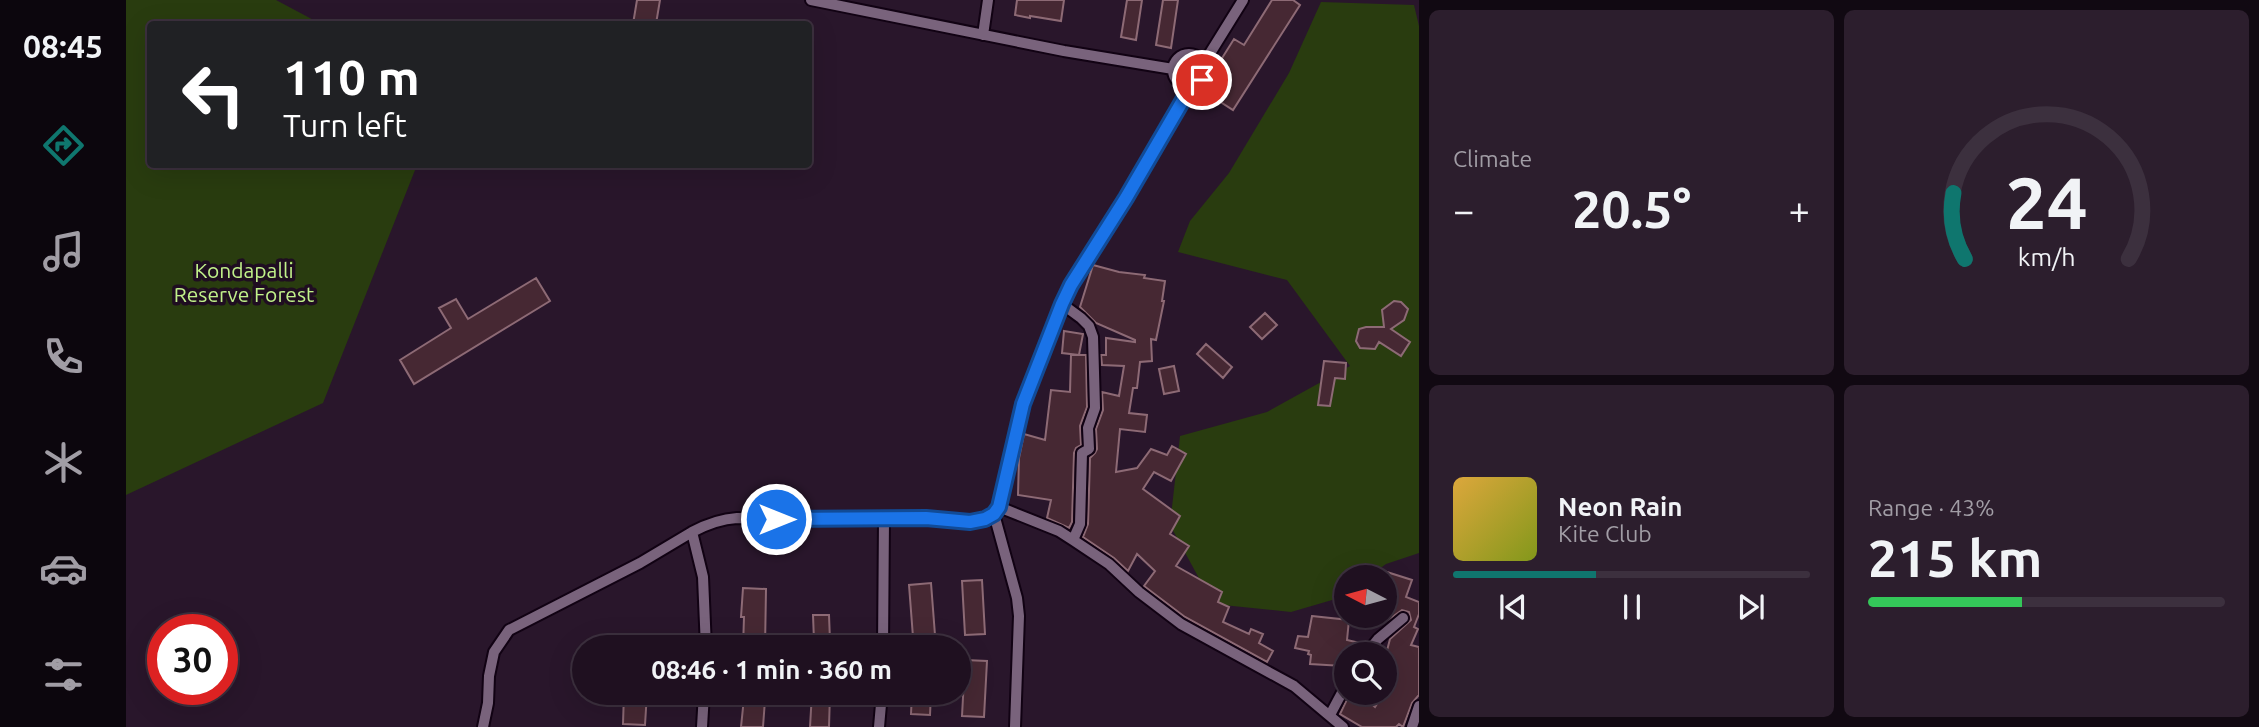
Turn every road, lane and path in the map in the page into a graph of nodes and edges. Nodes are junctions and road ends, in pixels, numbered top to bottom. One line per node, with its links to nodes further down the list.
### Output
1 (810, 0): 5 (street)
2 (880, 0): 5 (street)
3 (988, 0): 6 (street)
4 (1243, 0): 7 (street)
5 (878, 14): 6 (street)
6 (982, 35): 8 (street)
7 (1204, 63): 8 (street); 9 (street)
8 (1173, 69): 9 (street)
9 (1188, 87): 10 (street)
10 (1062, 304): 11 (street); 14 (street)
11 (997, 510): 12 (street); 14 (street); 27 (street)
12 (884, 519): 13 (street); 17 (street)
13 (692, 532): 16 (street); 24 (street)
14 (1073, 540): 23 (street)
15 (1403, 618): 18 (street)
16 (705, 635)
17 (883, 635)
18 (1376, 642)
19 (703, 705): 25 (street)
20 (881, 705): 26 (street)
21 (1335, 705): 23 (street)
22 (1419, 706): 29 (street)
23 (1330, 715): 28 (street)
24 (483, 727)
25 (702, 727)
26 (879, 727)
27 (1016, 727)
28 (1343, 727)
29 (1412, 727)

